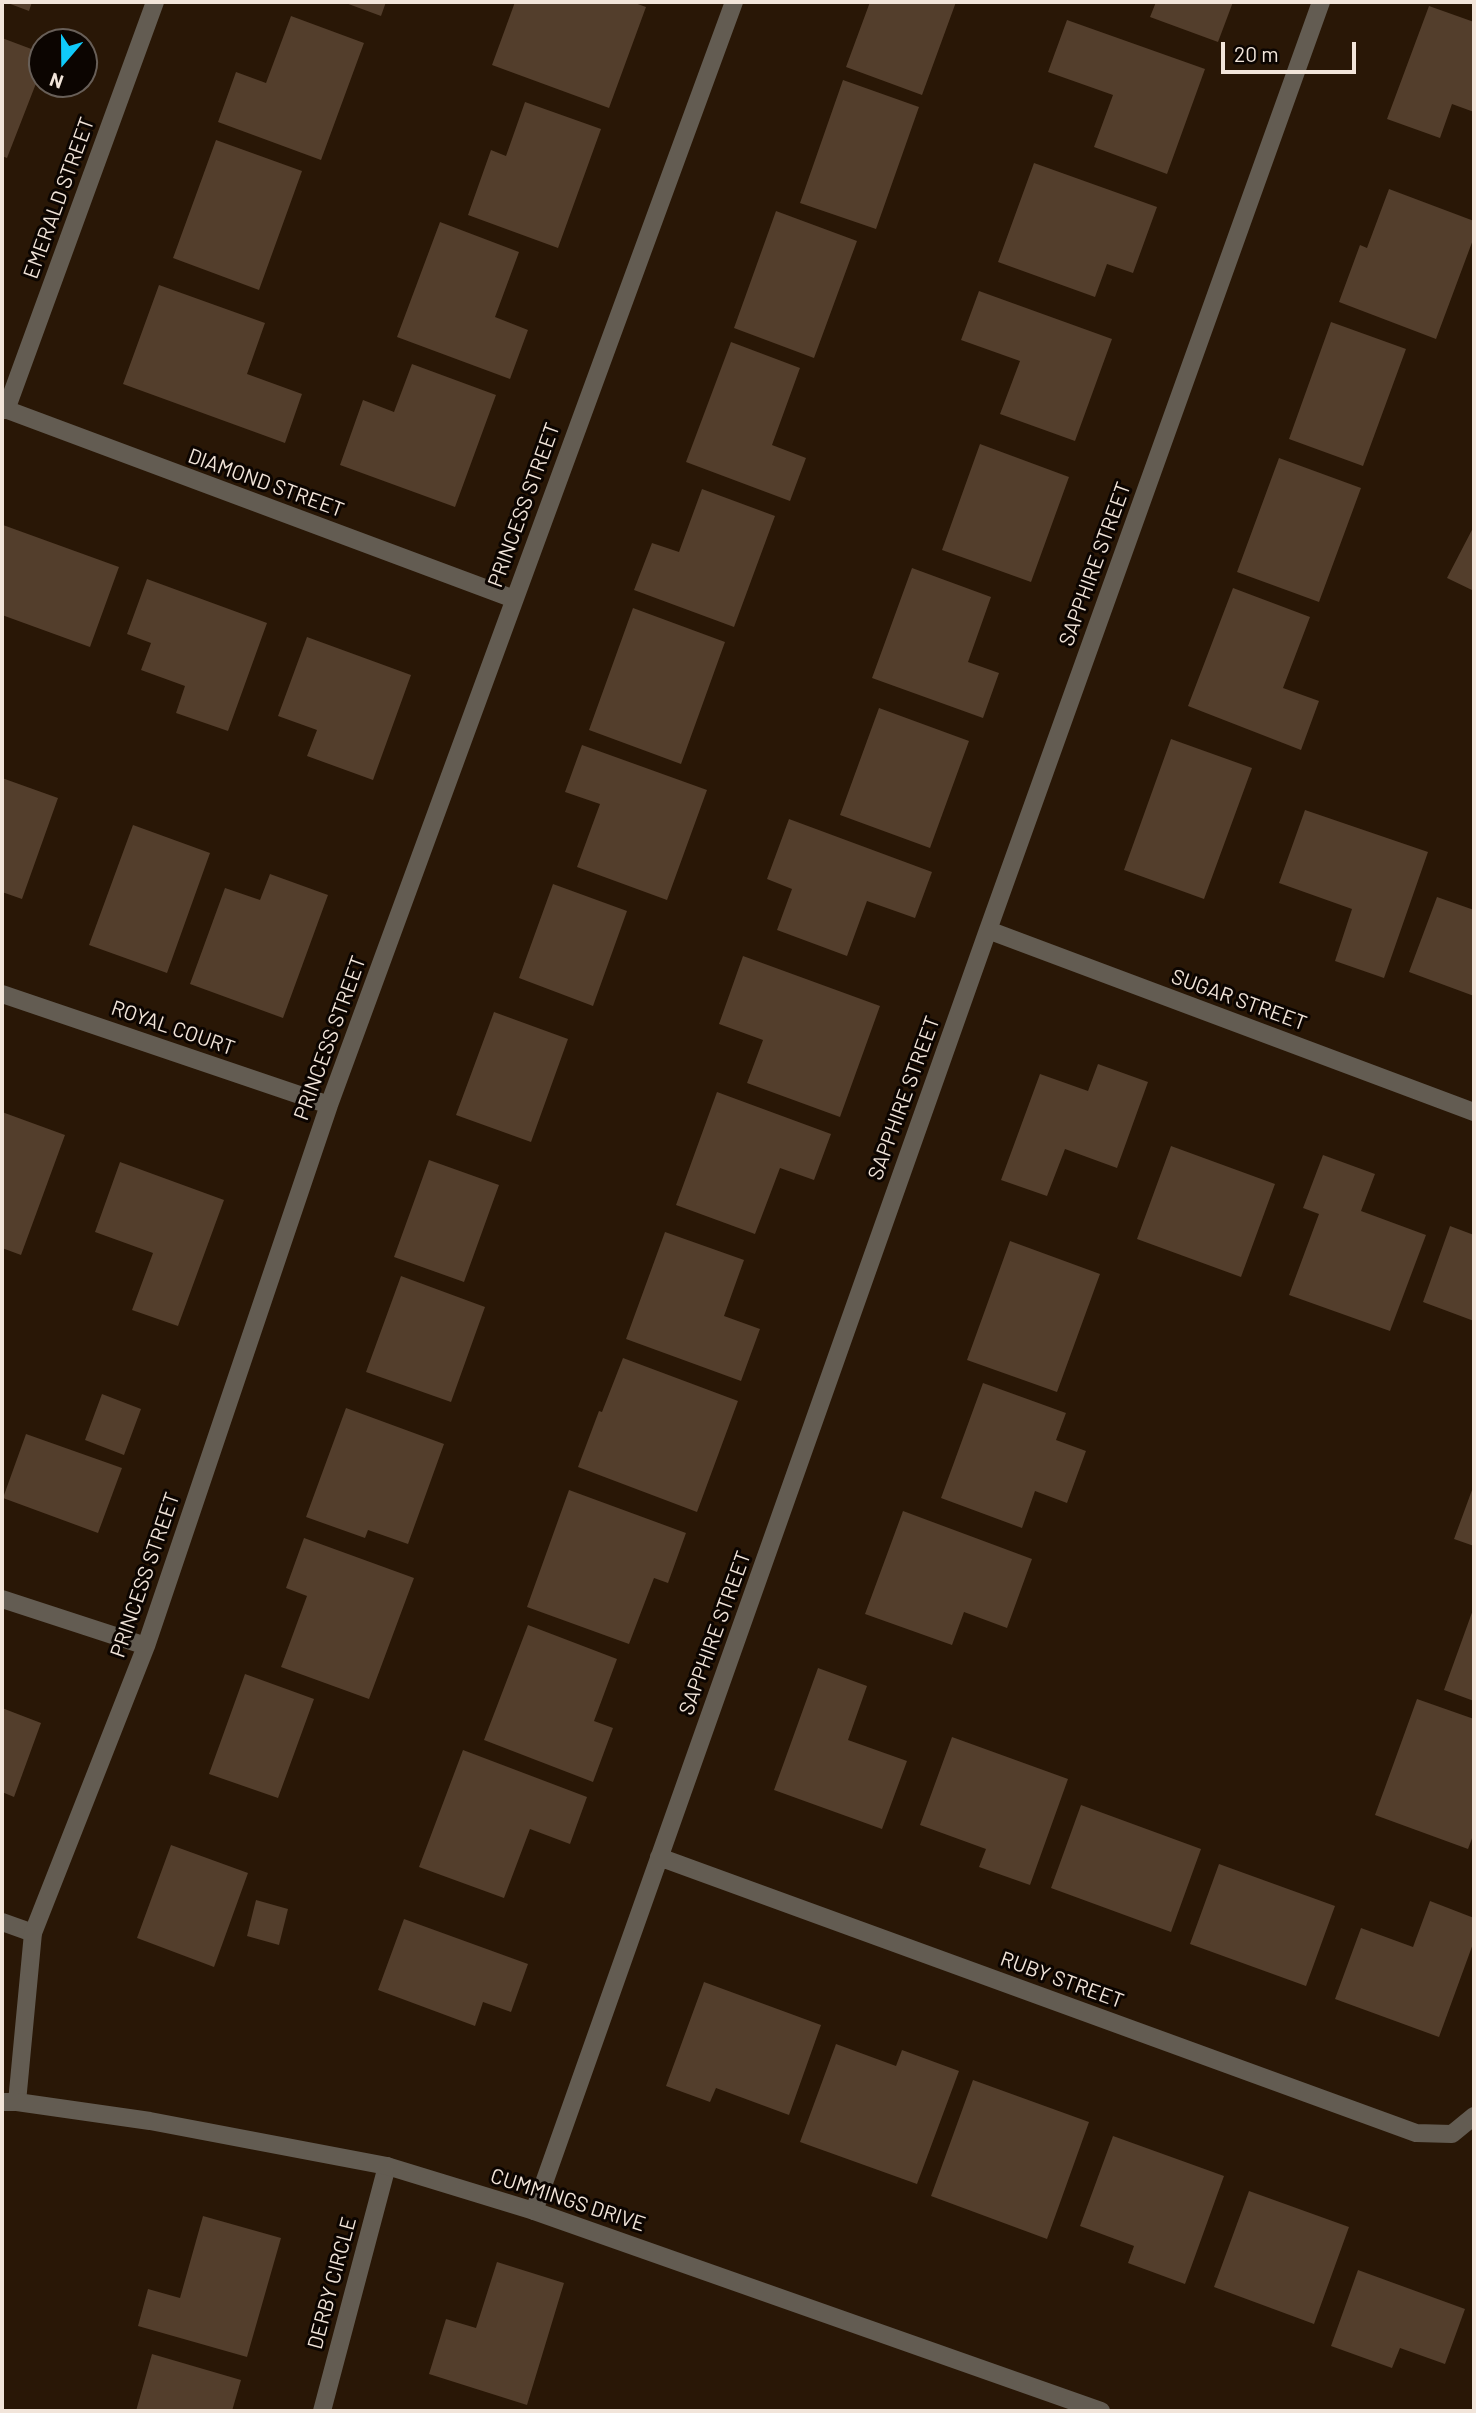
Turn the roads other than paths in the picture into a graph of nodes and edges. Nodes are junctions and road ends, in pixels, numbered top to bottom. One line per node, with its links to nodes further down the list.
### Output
1 (155, 2): 4 (street, EMERALD STREET)
2 (734, 2): 5 (street, PRINCESS STREET)
3 (1321, 2): 6 (street, SAPPHIRE STREET)
4 (4, 409): 5 (street, DIAMOND STREET)
5 (514, 599): 8 (street, PRINCESS STREET)
6 (988, 930): 9 (street, SUGAR STREET); 12 (street, SAPPHIRE STREET)
7 (2, 994): 8 (street, ROYAL COURT)
8 (329, 1105): 11 (street, PRINCESS STREET)
9 (1474, 1112)
10 (2, 1599): 11 (street)
11 (146, 1646): 14 (street, PRINCESS STREET)
12 (659, 1857): 16 (street, RUBY STREET); 18 (street, SAPPHIRE STREET)
13 (2, 1922): 14 (street)
14 (33, 1933): 15 (street, PRINCESS STREET)
15 (10, 2102): 17 (street, CUMMINGS DRIVE)
16 (1474, 2116)
17 (387, 2166): 18 (street, CUMMINGS DRIVE); 19 (street, DERBY CIRCLE)
18 (534, 2211): 20 (street, CUMMINGS DRIVE)
19 (322, 2411)
20 (1101, 2411)

